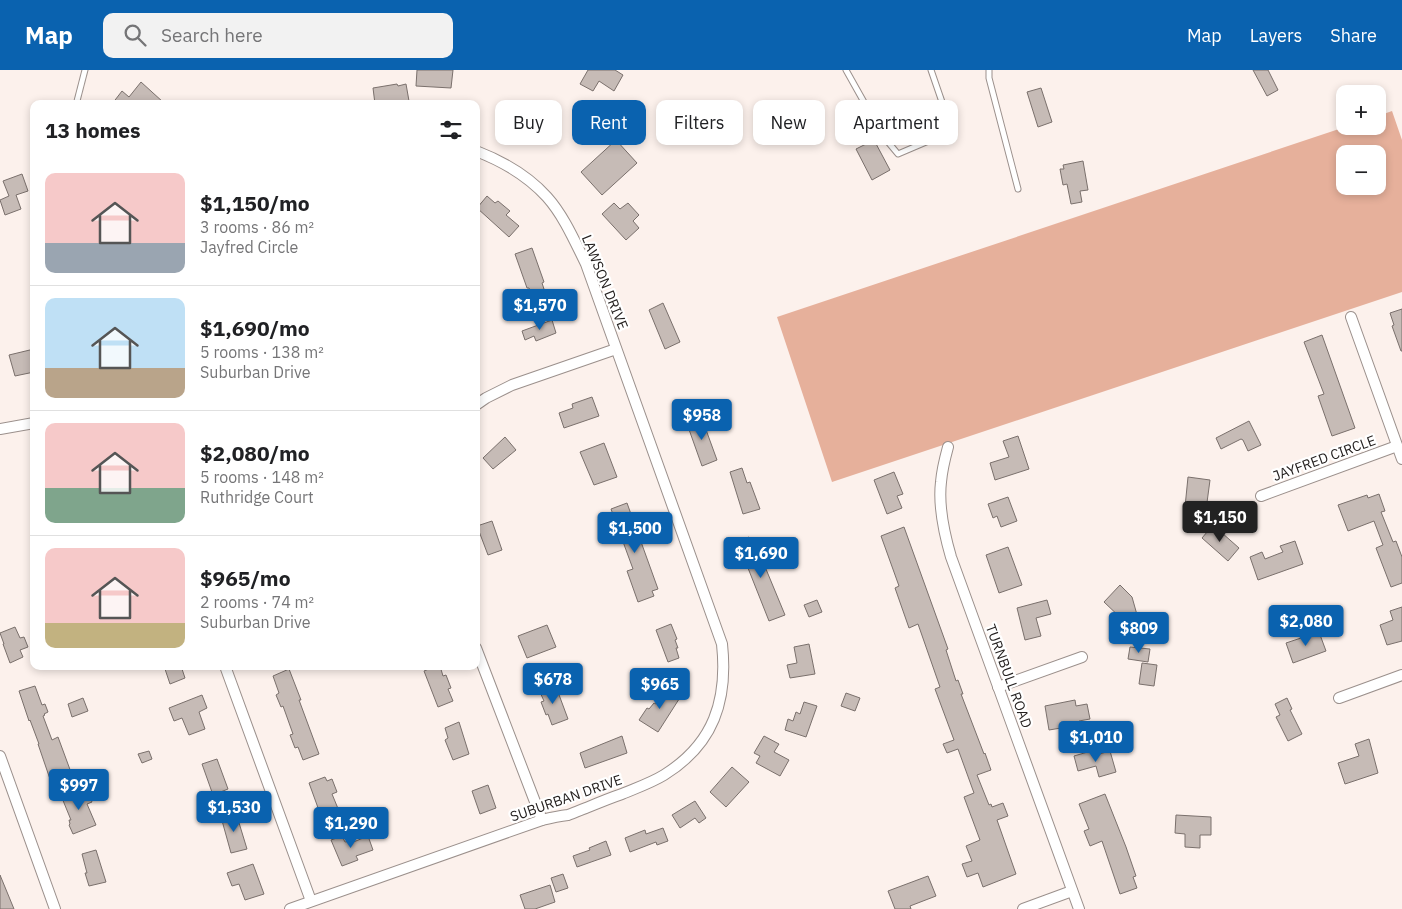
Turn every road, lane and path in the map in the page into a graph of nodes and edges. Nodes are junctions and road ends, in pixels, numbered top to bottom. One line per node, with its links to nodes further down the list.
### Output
1 (85, 70): 5 (lane)
2 (846, 70): 3 (lane)
3 (931, 70)
4 (989, 70): 7 (lane)
5 (77, 100)
6 (480, 152): 9 (street, LAWSON DRIVE)
7 (1018, 189)
8 (1351, 317): 13 (street)
9 (616, 349): 10 (street); 24 (street, SUBURBAN DRIVE)
10 (480, 402)
11 (30, 424): 12 (street)
12 (0, 429)
13 (1397, 446): 15 (street); 16 (street, JAYFRED CIRCLE)
14 (948, 447): 21 (street, TURNBULL ROAD)
15 (1402, 459)
16 (1260, 496)
17 (1082, 657): 21 (street)
18 (480, 658): 24 (street)
19 (226, 670): 26 (street)
20 (1402, 675): 22 (street)
21 (998, 687): 25 (street, TURNBULL ROAD)
22 (1339, 698)
23 (0, 756): 27 (street)
24 (542, 820): 26 (street, SUBURBAN DRIVE)
25 (1072, 891): 29 (street); 30 (street, TURNBULL ROAD)
26 (310, 901): 28 (street, SUBURBAN DRIVE)
27 (55, 909)
28 (290, 909)
29 (1023, 909)
30 (1079, 909)

